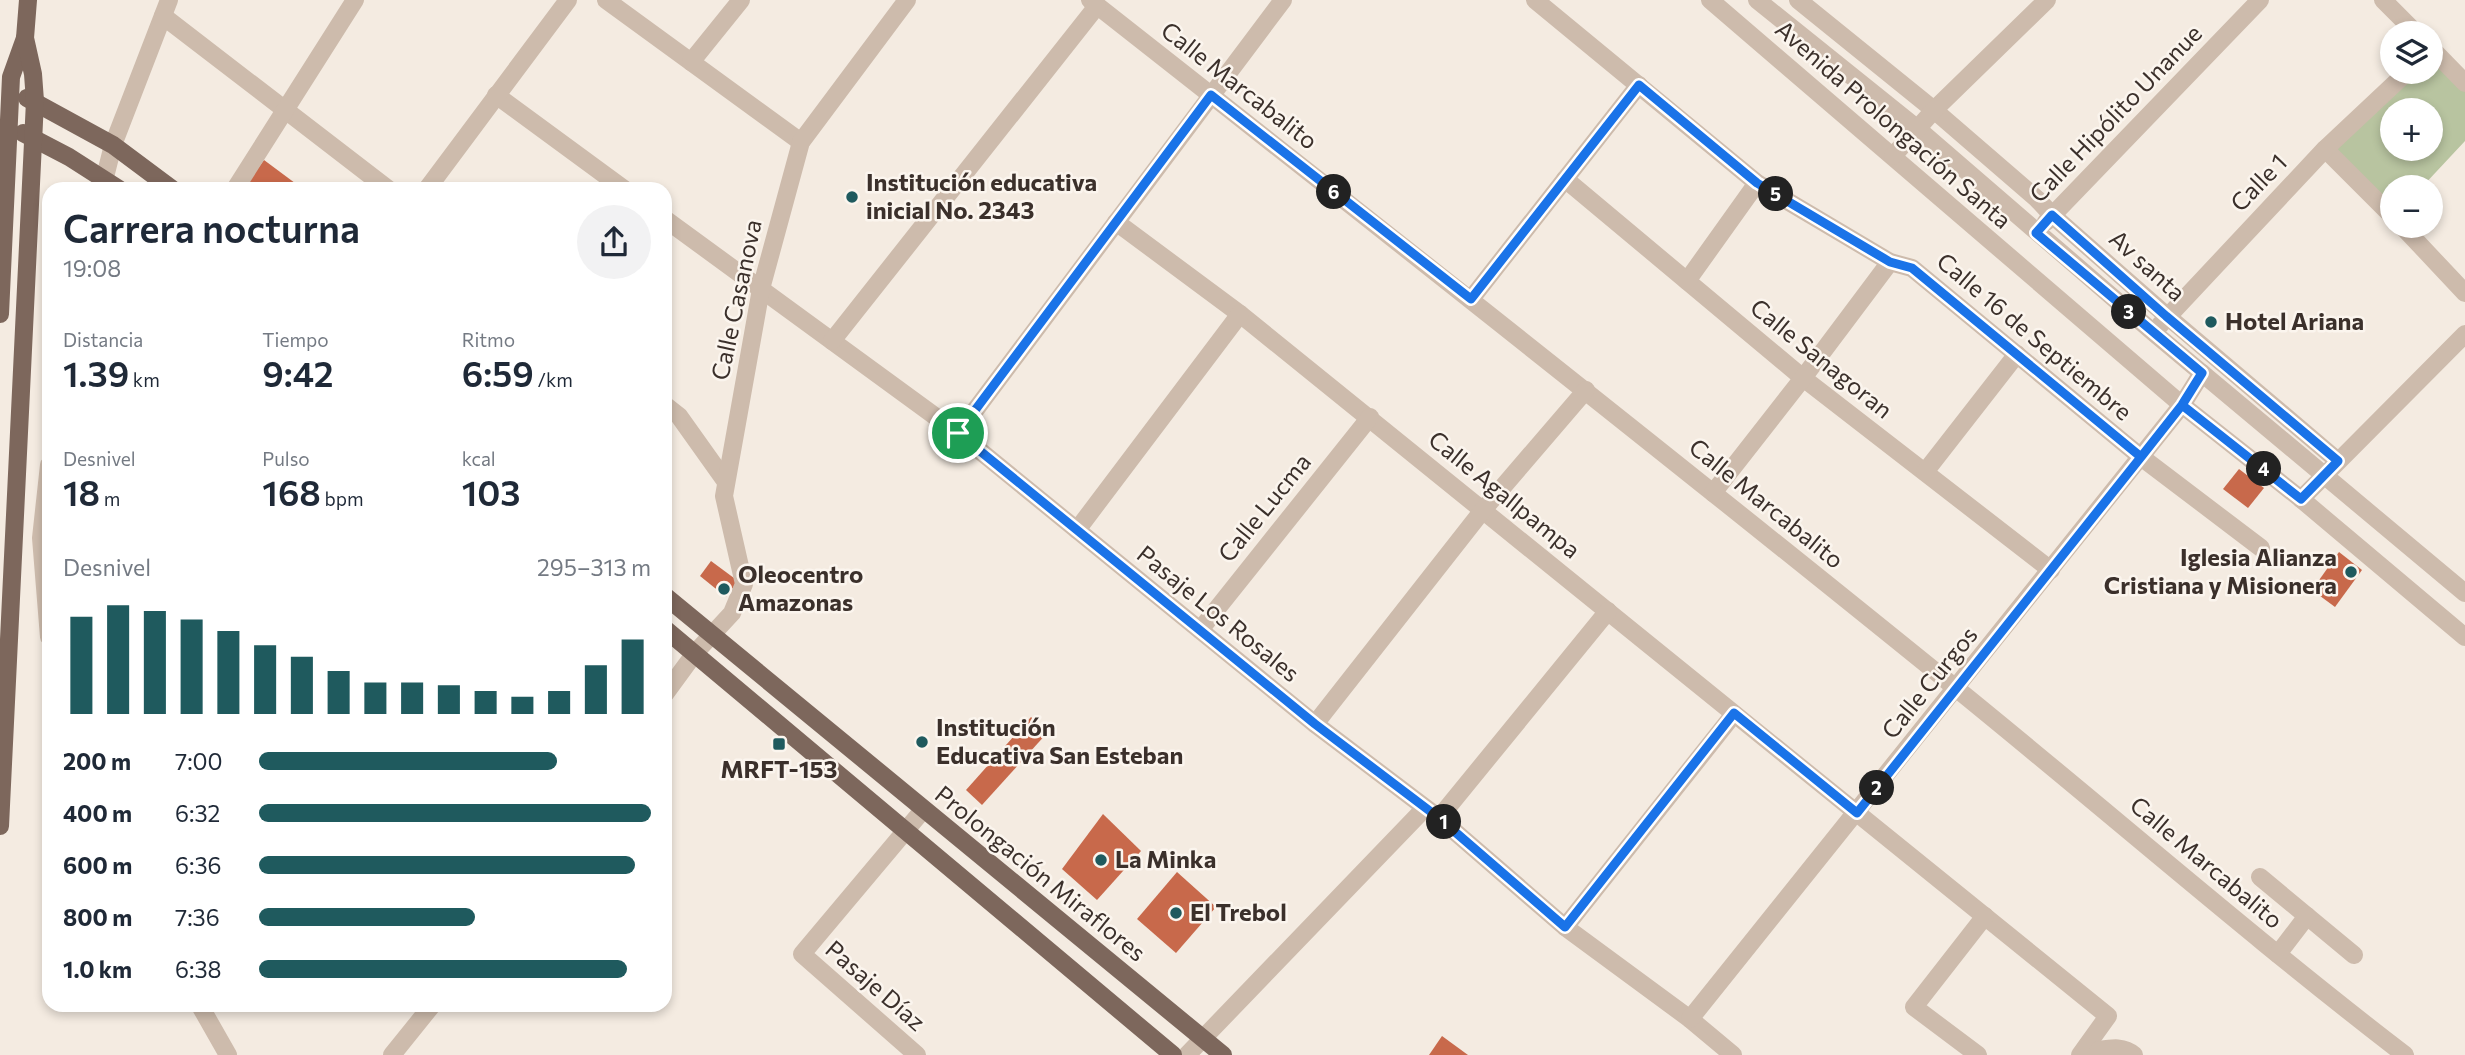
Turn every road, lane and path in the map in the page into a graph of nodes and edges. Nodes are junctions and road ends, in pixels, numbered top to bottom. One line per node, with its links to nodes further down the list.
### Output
1 (29, 0): 18 (main road)
2 (355, 0): 28 (street)
3 (568, 0): 25 (street)
4 (606, 0): 20 (street)
5 (741, 0): 20 (street)
6 (908, 0): 33 (street, Calle Casanova)
7 (1283, 0): 26 (street)
8 (1535, 0): 23 (street, Calle 16 de Septiembre)
9 (1710, 0): 36 (street, Avenida Prolongación Santa)
10 (1758, 0): 31 (street, Avenida Prolongación Santa)
11 (1798, 0): 29 (street, Avenida Prolongación Santa)
12 (2260, 0): 47 (street, Calle Hipólito Unanue)
13 (2383, 0): 17 (street)
14 (2045, 1): 29 (street)
15 (1094, 3): 26 (street, Calle Marcabalito); 62 (street)
16 (166, 8): 28 (street); 34 (street)
17 (2404, 21)
18 (25, 38): 24 (main road); 27 (main road)
19 (2443, 60): 21 (street)
20 (691, 62): 33 (street)
21 (2465, 83)
22 (2394, 84): 35 (street, Calle 1)
23 (1639, 85): 37 (street); 45 (street, Calle 16 de Septiembre)
24 (5, 91): 27 (main road); 30 (main road)
25 (496, 95): 43 (street); 44 (street)
26 (1211, 95): 48 (street); 56 (street, Calle Marcabalito)
27 (35, 102): 32 (main road); 34 (main road)
28 (286, 109): 41 (street); 42 (street)
29 (1934, 110): 31 (street); 47 (street, Avenida Prolongación Santa)
30 (4, 127): 32 (main road); 57 (main road)
31 (1919, 130): 36 (street); 50 (street, Avenida Prolongación Santa)
32 (33, 136): 38 (main road); 85 (main road)
33 (801, 142): 54 (street, Calle Casanova)
34 (113, 145): 39 (street); 40 (main road)
35 (2325, 149): 46 (street); 59 (street, Calle 1)
36 (1893, 156): 67 (street, Avenida Prolongación Santa)
37 (1565, 179): 53 (street, Calle Sanagoran); 56 (street)
38 (103, 182)
39 (109, 182)
40 (163, 182)
41 (239, 182)
42 (379, 182)
43 (432, 182)
44 (614, 182)
45 (1757, 183): 52 (street, Calle 16 de Septiembre); 53 (street)
46 (2380, 204)
47 (2052, 215): 50 (street, Calle Hipólito Unanue); 59 (street, Av santa)
48 (1116, 222): 58 (street, Calle Agallpampa); 70 (street)
49 (672, 224): 54 (street, Pasaje Los Rosales)
50 (2036, 233): 60 (street, Avenida Prolongación Santa)
51 (2413, 238): 55 (street)
52 (1890, 262): 63 (street, Calle 16 de Septiembre); 65 (street)
53 (1687, 281): 65 (street, Calle Sanagoran)
54 (761, 289): 62 (street, Pasaje Los Rosales); 75 (street, Calle Casanova)
55 (2465, 293)
56 (1471, 299): 66 (street, Calle Marcabalito)
57 (0, 314)
58 (1240, 314): 69 (street, Calle Agallpampa); 79 (street)
59 (2166, 316): 60 (street, Calle 1); 72 (street, Av santa)
60 (2154, 333): 64 (street, Avenida Prolongación Santa)
61 (2465, 334): 72 (street)
62 (832, 341): 70 (street, Pasaje Los Rosales)
63 (2017, 354): 71 (street, Calle 16 de Septiembre); 73 (street)
64 (2202, 373): 67 (street, Calle Curgos); 74 (street, Avenida Prolongación Santa)
65 (1804, 379): 73 (street, Calle Sanagoran); 76 (street)
66 (1586, 390): 76 (street, Calle Marcabalito); 78 (street)
67 (2182, 405): 71 (street, Calle Curgos); 77 (street, Avenida Prolongación Santa)
68 (672, 410): 75 (street)
69 (1370, 418): 78 (street, Calle Agallpampa); 86 (street, Calle Lucma)
70 (958, 433): 79 (street, Pasaje Los Rosales)
71 (2141, 457): 80 (street, Calle 16 de Septiembre); 81 (street, Calle Curgos)
72 (2338, 461): 74 (street)
73 (1925, 472): 81 (street, Calle Sanagoran)
74 (2324, 475): 77 (street); 82 (street, Avenida Prolongación Santa)
75 (726, 482): 88 (street, Calle Casanova)
76 (1713, 493): 92 (street, Calle Marcabalito)
77 (2301, 499): 89 (street, Avenida Prolongación Santa)
78 (1483, 510): 84 (street, Calle Agallpampa); 94 (street)
79 (1077, 530): 86 (street, Pasaje Los Rosales)
80 (2261, 548)
81 (2051, 570): 92 (street, Calle Curgos)
82 (2465, 593)
83 (672, 602): 88 (main road, Prolongación Miraflores)
84 (1608, 611): 93 (street, Calle Agallpampa); 96 (street)
85 (5, 630): 98 (main road)
86 (1199, 630): 94 (street, Pasaje Los Rosales)
87 (672, 635): 90 (main road)
88 (712, 635): 90 (street, Calle Casanova); 95 (main road, Prolongación Miraflores)
89 (2465, 637)
90 (695, 653): 91 (street, Calle Casanova); 99 (main road)
91 (672, 684)
92 (1956, 688): 97 (street, Calle Curgos); 104 (street, Calle Marcabalito)
93 (1734, 713): 97 (street, Calle Agallpampa); 103 (street)
94 (1315, 724): 96 (street, Pasaje Los Rosales)
95 (923, 810): 99 (street); 109 (main road, Prolongación Miraflores)
96 (1432, 813): 103 (street, Pasaje Los Rosales); 109 (street)
97 (1857, 813): 101 (street, Calle Agallpampa); 108 (street, Calle Curgos)
98 (0, 826)
99 (905, 832): 112 (street, Pasaje Díaz); 113 (main road)
100 (2260, 877): 102 (street)
101 (1985, 916): 117 (street); 118 (street, Calle Agallpampa)
102 (2307, 916): 104 (street); 105 (street)
103 (1565, 927): 108 (street, Pasaje Los Rosales)
104 (2278, 954): 121 (street, Calle Marcabalito)
105 (2354, 955)
106 (204, 1012): 110 (street)
107 (427, 1012): 111 (street)
108 (1690, 1020): 116 (street, Pasaje Los Rosales)
109 (1202, 1038): 114 (street); 115 (main road, Prolongación Miraflores)
110 (228, 1055)
111 (392, 1055)
112 (917, 1055)
113 (1173, 1055)
114 (1187, 1055)
115 (1223, 1055)
116 (1733, 1055)
117 (1978, 1055)
118 (2080, 1055)
119 (2096, 1055): 120 (street)
120 (2134, 1055)
121 (2405, 1055)

